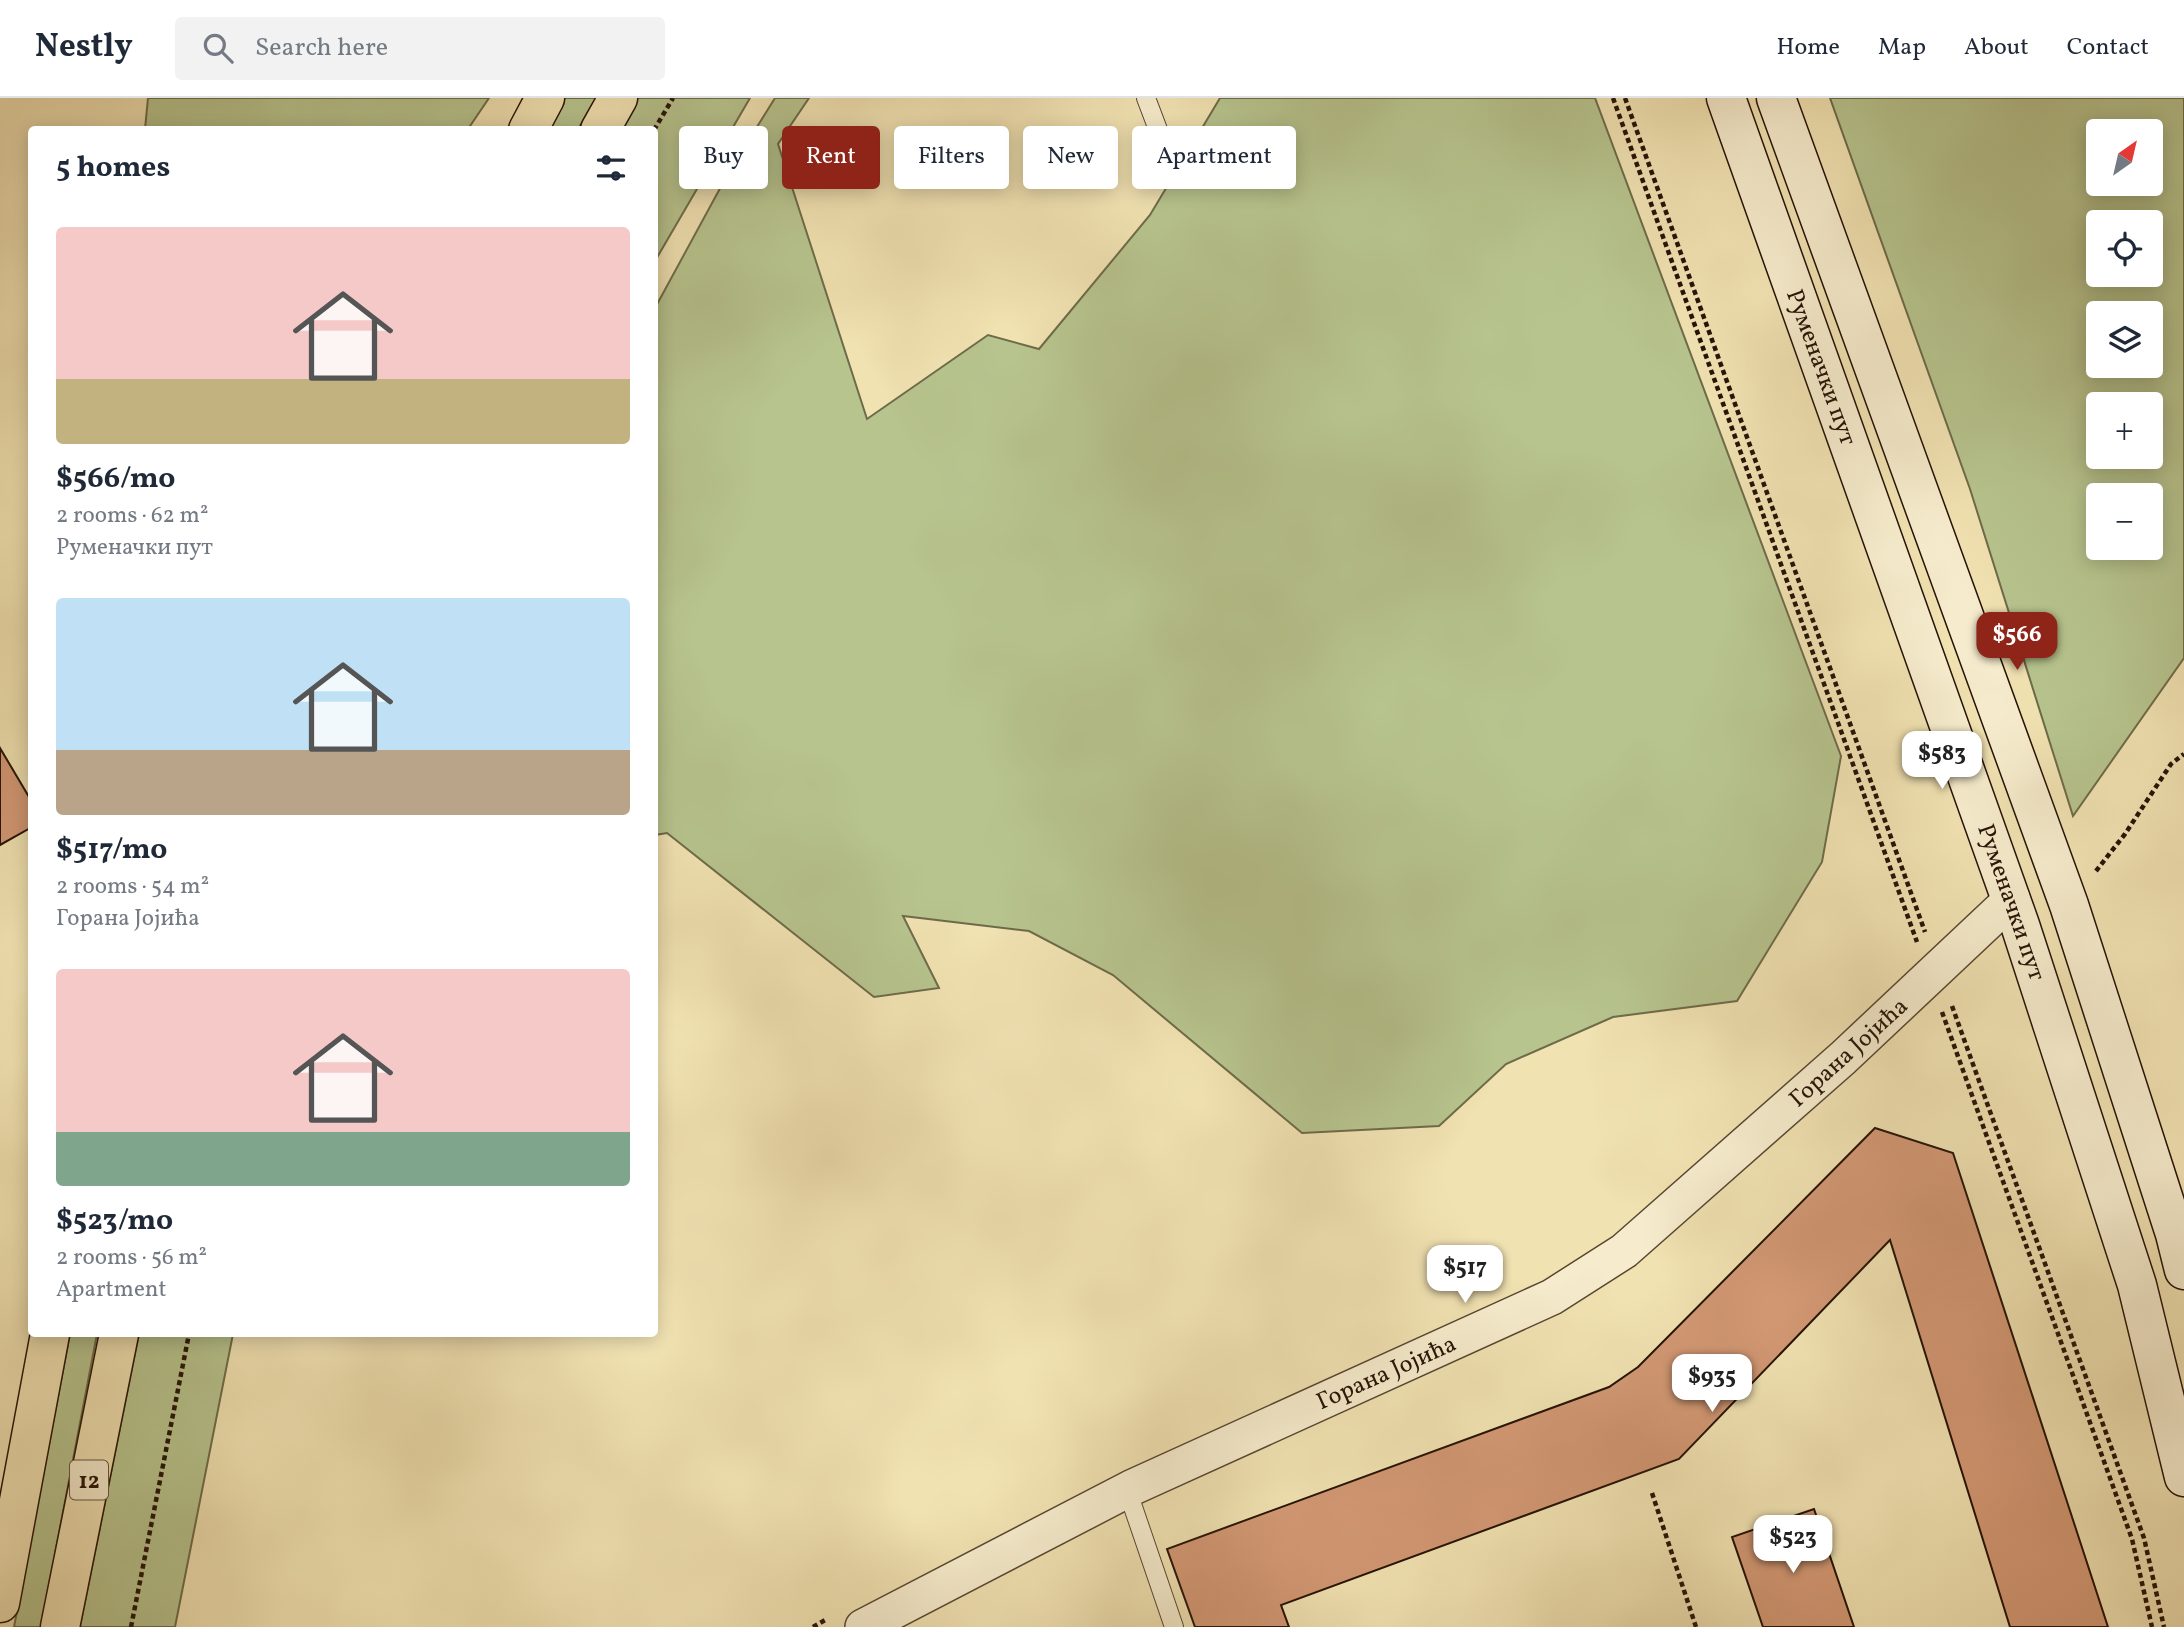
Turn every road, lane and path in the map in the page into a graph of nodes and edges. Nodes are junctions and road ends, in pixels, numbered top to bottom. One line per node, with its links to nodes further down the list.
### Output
1 (545, 98): 9 (main road)
2 (618, 98): 10 (main road)
3 (673, 98): 11 (path)
4 (1146, 98): 12 (lane)
5 (1613, 98): 16 (path)
6 (1625, 98): 16 (path)
7 (1726, 98): 14 (main road, Руменачки пут)
8 (1776, 98): 15 (main road, Руменачки пут)
9 (530, 126)
10 (602, 126)
11 (656, 126)
12 (1157, 126)
13 (2184, 754): 15 (path)
14 (2012, 899): 16 (street, Горана Јојића); 21 (main road, Руменачки пут)
15 (2069, 905): 17 (main road, Руменачки пут)
16 (1934, 972): 22 (street, Горана Јојића); 31 (path); 32 (path)
17 (2181, 1245)
18 (49, 1337): 24 (main road)
19 (118, 1337): 26 (main road, 12)
20 (188, 1337): 27 (path)
21 (2184, 1477)
22 (1130, 1488): 25 (street, Горана Јојића); 29 (lane)
23 (1652, 1493): 30 (path)
24 (0, 1603)
25 (850, 1621): 28 (path)
26 (60, 1627)
27 (131, 1627)
28 (813, 1627)
29 (1174, 1627)
30 (1696, 1627)
31 (2152, 1627)
32 (2164, 1627)

